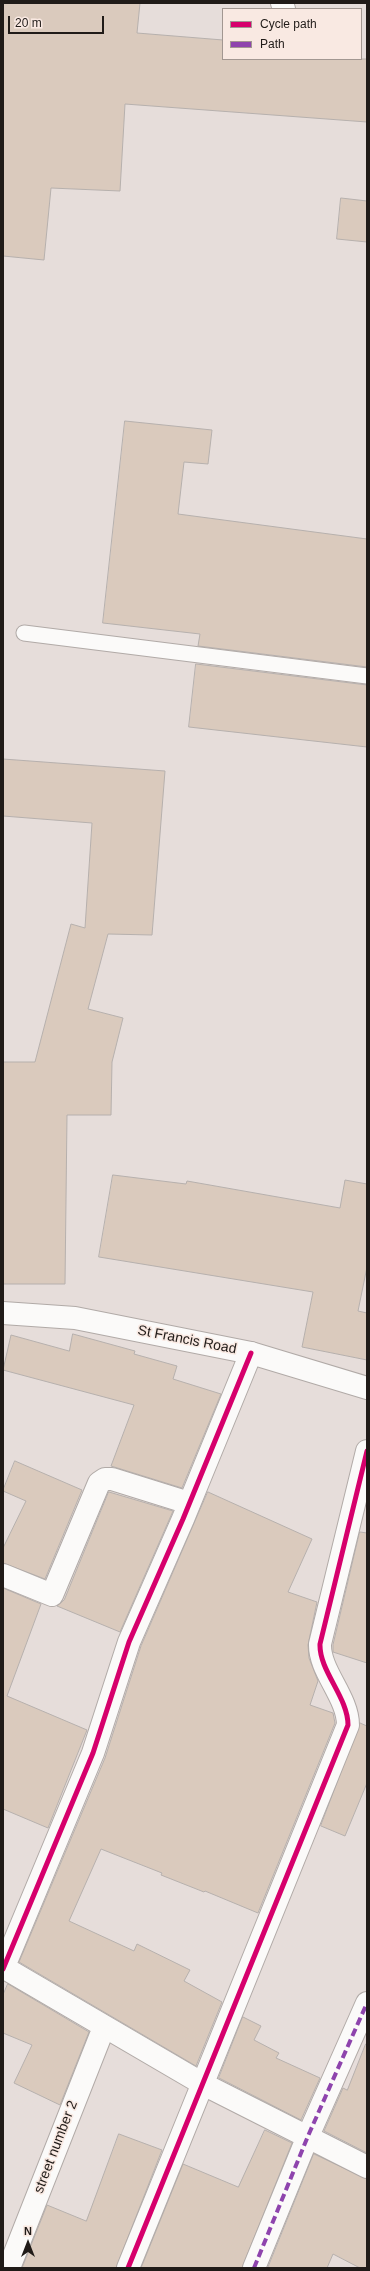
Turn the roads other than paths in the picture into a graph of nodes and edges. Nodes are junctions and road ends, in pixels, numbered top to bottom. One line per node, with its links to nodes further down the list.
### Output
1 (24, 634): 2 (lane)
2 (367, 676)
3 (3, 1313): 4 (street, St Francis Road)
4 (251, 1353): 5 (street, St Francis Road); 7 (street)
5 (367, 1388)
6 (367, 1451): 12 (street)
7 (190, 1503): 8 (street); 9 (street)
8 (3, 1575)
9 (3, 1967): 11 (street)
10 (367, 2003): 13 (street)
11 (104, 2026): 12 (street); 15 (street, street number 2)
12 (203, 2084): 13 (street); 16 (street)
13 (308, 2136): 14 (street); 17 (street)
14 (367, 2167)
15 (9, 2268)
16 (128, 2268)
17 (254, 2268)

